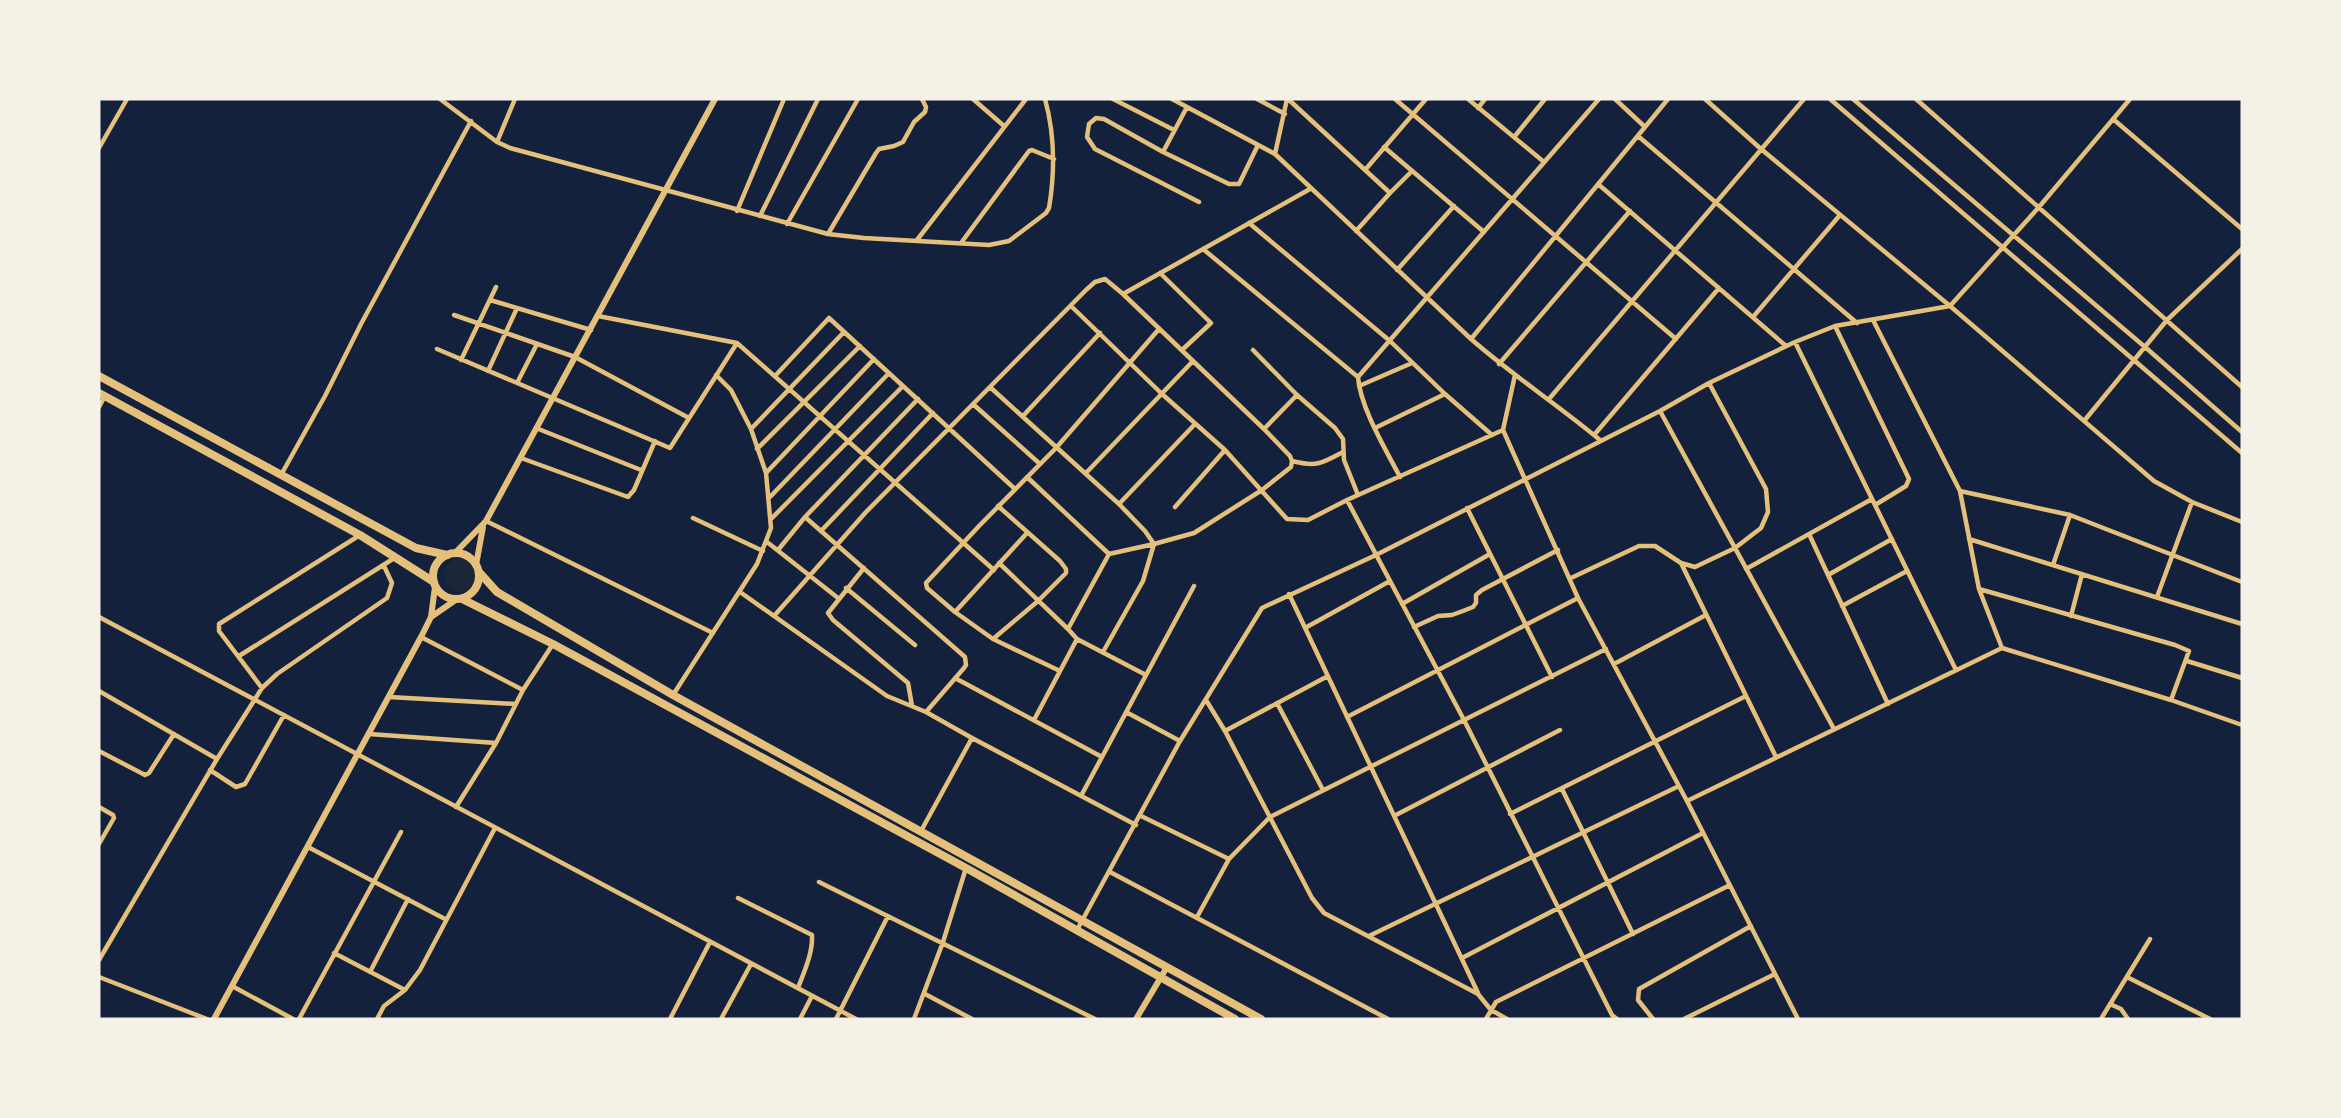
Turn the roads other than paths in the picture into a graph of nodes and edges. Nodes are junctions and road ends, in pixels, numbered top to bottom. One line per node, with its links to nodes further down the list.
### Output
1 (127, 99): 45 (street)
2 (440, 99): 30 (street)
3 (515, 99): 42 (street)
4 (715, 99): 55 (street)
5 (784, 99): 62 (street)
6 (818, 99): 65 (street)
7 (858, 99): 67 (street)
8 (922, 99): 71 (street)
9 (973, 99): 37 (street)
10 (1026, 99): 37 (street)
11 (1046, 99): 49 (street)
12 (1113, 99): 39 (street)
13 (1257, 99): 33 (street)
14 (1288, 99): 33 (street); 51 (street)
15 (1395, 99): 34 (street)
16 (1426, 99): 34 (street)
17 (1468, 99): 32 (street)
18 (1485, 99): 32 (street)
19 (1545, 99): 40 (street)
20 (1599, 99): 50 (street)
21 (1615, 99): 38 (street)
22 (1668, 99): 38 (street)
23 (1705, 99): 46 (street)
24 (1804, 99): 46 (street)
25 (1830, 99): 76 (street)
26 (1853, 99): 73 (street)
27 (1916, 99): 61 (street)
28 (2130, 99): 35 (street)
29 (1176, 100): 31 (street)
30 (448, 101): 36 (street)
31 (1186, 107): 39 (street); 43 (street)
32 (1478, 108): 40 (street)
33 (1285, 114): 48 (street)
34 (1413, 114): 44 (street); 57 (street)
35 (2113, 119): 61 (street); 68 (street)
36 (471, 121): 42 (street); 183 (street)
37 (1004, 126): 74 (street)
38 (1645, 127): 41 (street)
39 (1174, 130): 47 (street)
40 (1515, 136): 50 (street)
41 (1638, 136): 53 (street); 59 (street)
42 (497, 142): 55 (street)
43 (1258, 145): 47 (street); 48 (street)
44 (1384, 147): 51 (street); 52 (street)
45 (99, 148)
46 (1761, 149): 59 (street); 64 (street)
47 (1163, 152): 58 (street)
48 (1275, 154): 54 (street)
49 (1054, 159): 75 (street); 75 (street)
50 (1544, 162): 57 (street)
51 (1365, 170): 56 (street)
52 (1412, 171): 56 (street); 60 (street)
53 (1598, 184): 63 (street); 72 (street)
54 (1310, 189): 66 (street); 69 (street)
55 (664, 190): 62 (street); 94 (street)
56 (1389, 193): 69 (street)
57 (1512, 199): 70 (street); 72 (street)
58 (1199, 202)
59 (1716, 202): 79 (street); 82 (street)
60 (1454, 206): 70 (street); 81 (street)
61 (2039, 207): 73 (street); 97 (street)
62 (737, 211): 65 (street)
63 (1630, 212): 79 (street); 80 (street)
64 (1840, 215): 82 (street); 91 (street)
65 (760, 216): 67 (street)
66 (1249, 223): 77 (street); 108 (street)
67 (787, 224): 71 (street)
68 (2242, 229)
69 (1356, 231): 81 (street)
70 (1484, 232): 87 (street)
71 (828, 234): 74 (street)
72 (1556, 236): 80 (street); 106 (street)
73 (2013, 236): 76 (street); 114 (street)
74 (917, 240): 75 (street)
75 (961, 243)
76 (2002, 248): 91 (street); 121 (street)
77 (1203, 249): 83 (street); 132 (street)
78 (2242, 249): 97 (street)
79 (1675, 251): 85 (street); 89 (street)
80 (1586, 262): 89 (street); 125 (street)
81 (1397, 270): 87 (street)
82 (1795, 270): 95 (street); 98 (street)
83 (1160, 273): 86 (street); 116 (street)
84 (496, 287): 88 (street)
85 (1719, 288): 95 (street); 107 (street)
86 (1123, 294): 90 (street); 101 (street)
87 (1426, 299): 106 (street); 108 (street)
88 (490, 300): 92 (street); 99 (street)
89 (1632, 301): 107 (street); 146 (street)
90 (1071, 306): 105 (street); 138 (street)
91 (1950, 306): 96 (street); 155 (street)
92 (517, 308): 102 (street); 104 (street)
93 (454, 315): 99 (street)
94 (598, 316): 102 (street); 110 (street)
95 (1752, 317): 113 (street)
96 (1873, 320): 98 (street); 190 (street)
97 (2167, 321): 114 (street); 137 (street)
98 (1858, 323): 100 (street)
99 (479, 324): 104 (street); 120 (street)
100 (1835, 326): 109 (street); 197 (street)
101 (1159, 329): 116 (street); 123 (street)
102 (591, 330): 118 (street)
103 (844, 332): 112 (street); 131 (street); 139 (street)
104 (506, 333): 111 (street); 126 (street)
105 (1100, 333): 123 (street); 153 (street)
106 (1471, 339): 125 (street)
107 (1676, 339): 166 (street)
108 (1390, 341): 124 (street); 132 (street)
109 (1795, 342): 113 (street); 193 (street)
110 (737, 343): 128 (street); 131 (street)
111 (537, 344): 118 (street); 133 (street)
112 (860, 346): 119 (street); 147 (street)
113 (1786, 346): 134 (street)
114 (2145, 347): 121 (street); 164 (street)
115 (437, 349): 120 (street)
116 (1182, 350): 122 (street)
117 (1253, 350): 143 (street)
118 (575, 357): 144 (street); 154 (street)
119 (874, 359): 127 (street); 152 (street)
120 (461, 360): 126 (street)
121 (2135, 360): 155 (street); 174 (street)
122 (1193, 361): 141 (street); 162 (street)
123 (1131, 363): 141 (street); 170 (street)
124 (1412, 363): 136 (street); 142 (street)
125 (1499, 364): 129 (street)
126 (488, 371): 133 (street)
127 (889, 373): 135 (street); 161 (street)
128 (716, 375): 154 (street); 160 (street)
129 (1515, 375): 146 (street); 163 (street)
130 (99, 376): 183 (main road)
131 (775, 376): 139 (street)
132 (1358, 377): 136 (street)
133 (517, 383): 144 (street)
134 (1709, 383): 150 (street); 217 (street)
135 (903, 386): 145 (street); 169 (street)
136 (1359, 386): 159 (street)
137 (2242, 387)
138 (991, 388): 148 (street); 153 (street)
139 (789, 389): 147 (street); 160 (street)
140 (102, 394): 149 (street); 210 (main road)
141 (1162, 394): 156 (street); 182 (street)
142 (1445, 394): 159 (street); 165 (street)
143 (1298, 395): 162 (street); 173 (street)
144 (552, 398): 157 (street); 168 (street)
145 (918, 399): 151 (street); 175 (street)
146 (1549, 399): 166 (street)
147 (804, 402): 152 (street); 171 (street)
148 (974, 405): 158 (street); 178 (street)
149 (99, 407)
150 (1660, 411): 167 (street); 217 (street)
151 (933, 413): 158 (street); 179 (street)
152 (820, 416): 161 (street); 181 (street)
153 (1023, 416): 170 (street)
154 (689, 418): 168 (street)
155 (2084, 421): 195 (street)
156 (1195, 424): 172 (street); 196 (street)
157 (536, 428): 176 (street); 180 (street)
158 (949, 428): 187 (street); 188 (street)
159 (1375, 428): 185 (street)
160 (751, 429): 171 (street)
161 (835, 429): 169 (street); 192 (street)
162 (1264, 429): 177 (street)
163 (1503, 430): 165 (street); 186 (street)
164 (2242, 432)
165 (1492, 435): 185 (street)
166 (1594, 435): 167 (street)
167 (1600, 440): 186 (street)
168 (654, 441): 180 (street)
169 (848, 441): 175 (street); 204 (street)
170 (1056, 448): 178 (street); 182 (street)
171 (758, 449): 181 (street)
172 (1225, 450): 189 (street); 199 (street)
173 (1343, 452): 177 (street); 191 (street)
174 (2242, 453)
175 (864, 455): 179 (street); 202 (street)
176 (520, 458): 180 (street); 206 (street)
177 (1292, 461): 189 (street)
178 (1040, 464): 184 (street)
179 (880, 469): 187 (street); 207 (street)
180 (641, 470)
181 (766, 473): 192 (street)
182 (1086, 473): 196 (street)
183 (281, 475): 221 (main road)
184 (1028, 477): 188 (street); 222 (street)
185 (1400, 477): 191 (street)
186 (1525, 478): 200 (street); 219 (street)
187 (895, 483): 214 (street); 215 (street)
188 (1015, 489): 198 (street)
189 (1262, 490): 194 (street); 216 (street)
190 (1960, 491): 201 (street); 212 (street)
191 (1358, 495): 194 (street)
192 (770, 497): 204 (street)
193 (1872, 499): 197 (street); 209 (street)
194 (1347, 500): 225 (street)
195 (2192, 502): 205 (street); 224 (street)
196 (1119, 504): 216 (street)
197 (1875, 505): 211 (street)
198 (998, 506): 208 (street); 214 (street)
199 (1174, 507)
200 (1467, 508): 223 (street); 225 (street)
201 (2070, 515): 224 (street); 229 (street)
202 (805, 517): 207 (street); 218 (street)
203 (693, 518): 220 (street)
204 (771, 519): 213 (street)
205 (2242, 522)
206 (485, 524): 221 (street); 231 (street); 267 (street)
207 (820, 531): 215 (street)
208 (1027, 533): 227 (street); 253 (street)
209 (1809, 534): 233 (street); 238 (street)
210 (360, 535): 226 (main road); 276 (street)
211 (1892, 539): 235 (street); 238 (street)
212 (1969, 539): 229 (street); 246 (street)
213 (767, 542): 218 (street); 220 (street)
214 (963, 542): 234 (street); 256 (street)
215 (836, 544): 232 (street); 237 (street)
216 (1154, 544): 222 (street); 275 (street)
217 (1735, 548): 228 (street); 233 (street)
218 (778, 550): 237 (street)
219 (1558, 550): 239 (street); 240 (street)
220 (763, 551): 247 (street)
221 (451, 554): 231 (main road); 243 (main road)
222 (1109, 554): 266 (street)
223 (1490, 554): 240 (street); 254 (street)
224 (2173, 554): 242 (street); 250 (street)
225 (1376, 555): 241 (street); 248 (street)
226 (396, 557): 230 (street); 243 (main road)
227 (999, 563): 234 (street); 253 (street)
228 (1681, 564): 239 (street); 257 (street)
229 (2053, 565): 236 (street)
230 (384, 566): 276 (street); 287 (street)
231 (477, 568): 252 (main road); 290 (main road)
232 (864, 568): 245 (street); 285 (street)
233 (1746, 569): 307 (street)
234 (994, 570): 256 (street)
235 (1907, 571): 255 (street); 280 (street)
236 (2082, 574): 250 (street); 259 (street)
237 (809, 575): 249 (street); 258 (street)
238 (1828, 575): 255 (street)
239 (1571, 578): 251 (street)
240 (1503, 580): 263 (street); 264 (street)
241 (1390, 581): 254 (street); 265 (street)
242 (2242, 582)
243 (434, 584): 252 (main road); 260 (street)
244 (1194, 585): 282 (street)
245 (846, 588): 249 (street); 272 (street)
246 (1979, 589): 259 (street); 273 (street)
247 (740, 592): 258 (street); 267 (street)
248 (1289, 594): 265 (street); 294 (street)
249 (838, 597): 299 (street)
250 (2157, 597): 262 (street)
251 (1578, 598): 263 (street); 274 (street)
252 (460, 599): 260 (street); 271 (main road)
253 (1038, 601): 266 (street); 269 (street)
254 (1402, 604): 264 (street)
255 (1842, 606): 298 (street)
256 (955, 612): 269 (street)
257 (1706, 615): 278 (street); 291 (street)
258 (774, 616): 299 (street)
259 (2071, 616): 277 (street)
260 (430, 617): 268 (street)
261 (99, 618): 293 (street)
262 (2242, 624)
263 (1525, 625): 279 (street); 284 (street)
264 (1414, 627): 279 (street)
265 (1305, 628): 283 (street)
266 (1068, 629): 270 (street)
267 (713, 633): 290 (street)
268 (421, 637): 288 (street); 292 (street)
269 (993, 639): 281 (street)
270 (1077, 639): 275 (street); 281 (street)
271 (553, 644): 288 (street); 345 (main road)
272 (915, 645)
273 (2002, 648): 280 (street); 295 (street)
274 (1606, 649): 278 (street); 284 (street)
275 (1103, 652): 282 (street)
276 (239, 656): 287 (street)
277 (2187, 661): 286 (street); 295 (street)
278 (1614, 664): 314 (street)
279 (1437, 670): 303 (street); 305 (street)
280 (1956, 670): 298 (street)
281 (1060, 671): 304 (street)
282 (1146, 675): 301 (street)
283 (1328, 676): 296 (street); 303 (street)
284 (1551, 677): 305 (street)
285 (955, 678): 300 (street); 304 (street)
286 (2242, 678)
287 (262, 688): 293 (street)
288 (523, 690): 297 (street)
289 (99, 692): 310 (street)
290 (673, 695): 337 (main road)
291 (1746, 696): 314 (street); 319 (street)
292 (389, 698): 297 (street); 311 (street)
293 (254, 699): 302 (street); 320 (street)
294 (1206, 700): 309 (street); 313 (street)
295 (2171, 700): 306 (street)
296 (1277, 703): 309 (street); 326 (street)
297 (516, 704): 315 (street)
298 (1888, 704): 307 (street)
299 (912, 706): 300 (street)
300 (926, 712): 312 (street)
301 (1126, 712): 313 (street); 318 (street)
302 (284, 715): 317 (street); 323 (street)
303 (1347, 717): 321 (street)
304 (1034, 720): 318 (street)
305 (1464, 720): 321 (street); 322 (street)
306 (2242, 725)
307 (1834, 729): 319 (street)
308 (1560, 730): 322 (street)
309 (1225, 731): 334 (street)
310 (174, 734): 316 (street); 320 (street)
311 (369, 734): 315 (street); 317 (street)
312 (972, 738): 327 (street); 337 (street)
313 (1180, 741): 332 (street)
314 (1655, 742): 324 (street); 325 (street)
315 (496, 743): 330 (street)
316 (99, 751)
317 (358, 754): 330 (street); 342 (street)
318 (1102, 757): 327 (street)
319 (1776, 757): 328 (street)
320 (216, 759): 323 (street)
321 (1371, 767): 326 (street); 333 (street)
322 (1487, 767): 331 (street); 333 (street)
323 (210, 770): 369 (street)
324 (1679, 786): 328 (street); 339 (street)
325 (1562, 789): 331 (street); 339 (street)
326 (1323, 790): 334 (street)
327 (1081, 796): 335 (street)
328 (1687, 801): 340 (street)
329 (99, 807): 341 (street)
330 (456, 807): 336 (street)
331 (1510, 814): 343 (street)
332 (1141, 816): 335 (street); 344 (street)
333 (1394, 816): 353 (street)
334 (1270, 818): 344 (street); 362 (street)
335 (1136, 825): 346 (street)
336 (495, 828): 357 (street); 364 (street)
337 (921, 831): 358 (main road)
338 (401, 832): 347 (street)
339 (1583, 832): 343 (street); 349 (street)
340 (1703, 833): 349 (street); 350 (street)
341 (99, 844)
342 (308, 847): 347 (street); 377 (street)
343 (1532, 857): 353 (street); 354 (street)
344 (1229, 859): 356 (street)
345 (966, 868): 360 (main road); 365 (street)
346 (1110, 872): 356 (street); 358 (street)
347 (374, 881): 352 (street); 366 (street)
348 (819, 882): 355 (street)
349 (1608, 882): 354 (street); 361 (street)
350 (1730, 885): 359 (street); 361 (street)
351 (738, 898): 378 (street)
352 (408, 899): 357 (street); 372 (street)
353 (1436, 904): 362 (street); 367 (street)
354 (1558, 908): 367 (street); 368 (street)
355 (888, 916): 365 (street); 385 (street)
356 (1197, 917): 402 (street)
357 (445, 919): 379 (street)
358 (1083, 920): 360 (street); 371 (main road)
359 (1751, 926): 373 (street); 406 (street)
360 (1077, 930): 376 (main road)
361 (1633, 934): 368 (street)
362 (1369, 936): 381 (street)
363 (2150, 939): 375 (street)
364 (710, 942): 370 (street); 391 (street)
365 (943, 942): 380 (street); 398 (street)
366 (334, 953): 372 (street); 389 (street)
367 (1462, 958): 381 (street)
368 (1583, 959): 384 (street); 405 (street)
369 (99, 960)
370 (751, 964): 378 (street); 392 (street)
371 (1167, 967): 376 (street); 401 (main road)
372 (370, 972): 379 (street)
373 (1775, 974): 407 (street); 408 (street)
374 (99, 977): 386 (street)
375 (2127, 977): 383 (street); 411 (street)
376 (1161, 978): 399 (street); 400 (main road)
377 (232, 986): 387 (street); 388 (street)
378 (798, 988): 382 (street)
379 (405, 990): 390 (street)
380 (925, 994): 396 (street); 397 (street)
381 (1478, 994): 384 (street)
382 (812, 996): 385 (street); 393 (street)
383 (2110, 1004): 409 (street); 410 (street)
384 (1491, 1010): 403 (street); 404 (street)
385 (840, 1011): 394 (street); 395 (street)
386 (207, 1019)
387 (214, 1019)
388 (293, 1019)
389 (299, 1019)
390 (377, 1019)
391 (670, 1019)
392 (722, 1019)
393 (800, 1019)
394 (836, 1019)
395 (856, 1019)
396 (914, 1019)
397 (972, 1019)
398 (1095, 1019)
399 (1136, 1019)
400 (1235, 1019)
401 (1261, 1019)
402 (1388, 1019)
403 (1486, 1019)
404 (1507, 1019)
405 (1617, 1019)
406 (1653, 1019)
407 (1684, 1019)
408 (1798, 1019)
409 (2101, 1019)
410 (2128, 1019)
411 (2210, 1019)

